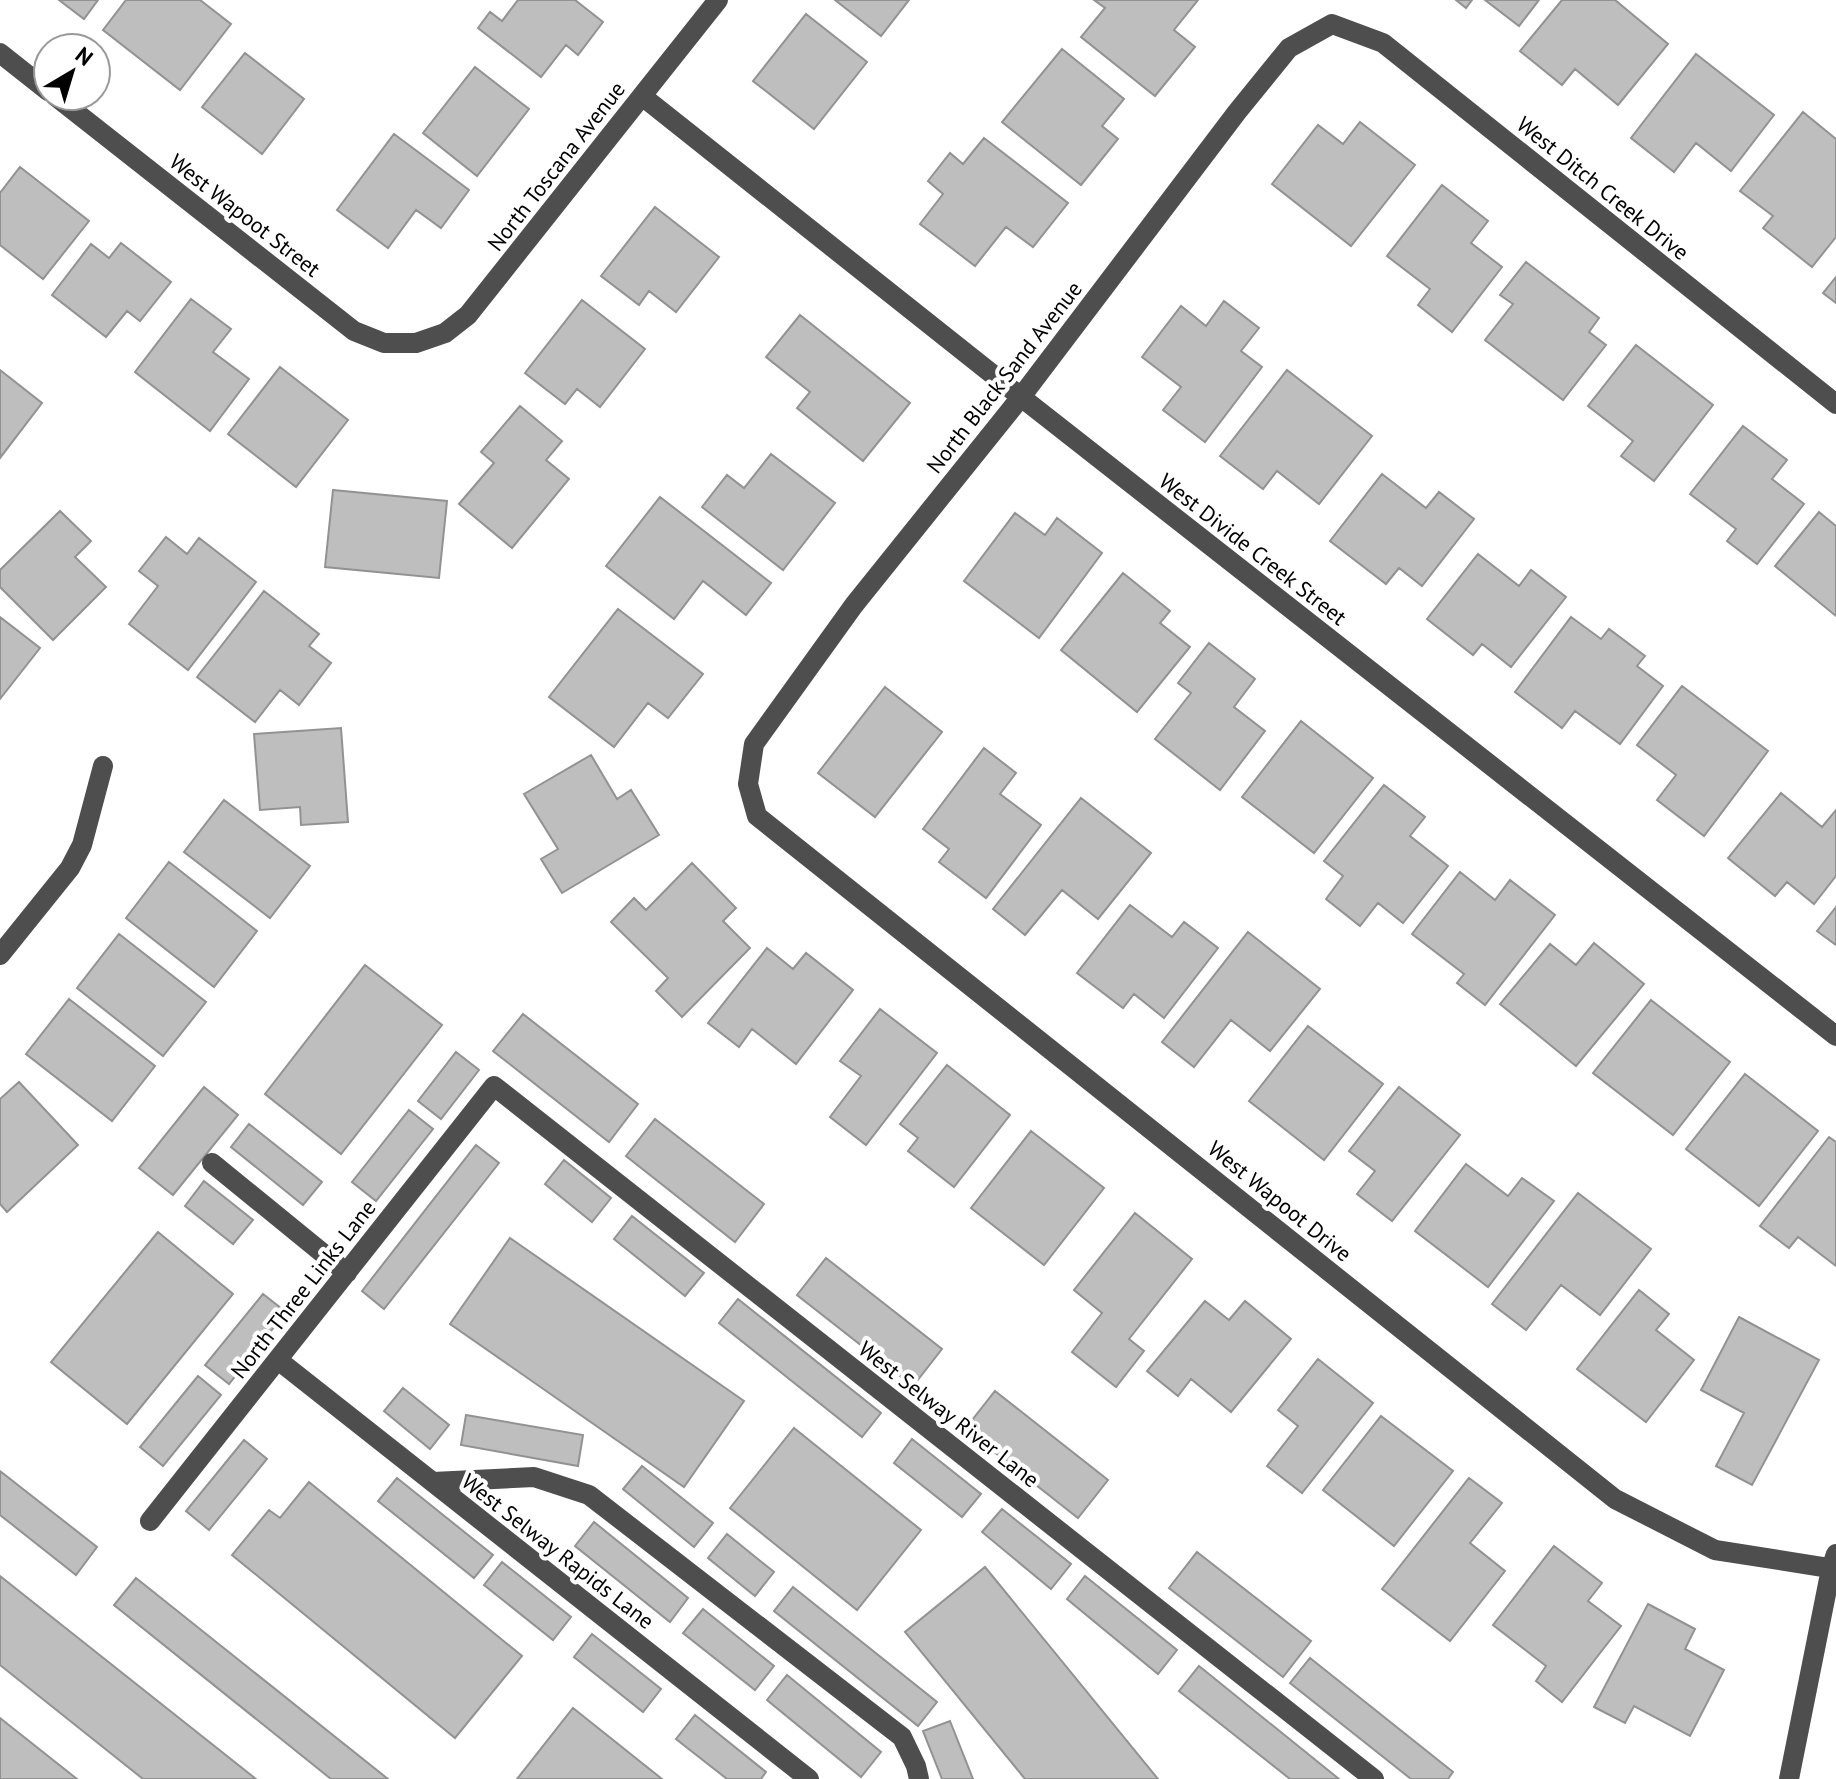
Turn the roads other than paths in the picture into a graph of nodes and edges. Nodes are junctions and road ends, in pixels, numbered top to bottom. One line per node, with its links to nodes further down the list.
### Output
1 (718, 0): 5 (street, North Toscana Avenue)
2 (1332, 24): 8 (street, North Black Sand Avenue); 9 (street, West Ditch Creek Drive)
3 (0, 53): 4 (street)
4 (32, 78)
5 (642, 96): 7 (street, North Toscana Avenue); 8 (street, West Divide Creek Street)
6 (75, 112): 7 (street, West Wapoot Street)
7 (416, 343)
8 (1021, 397): 11 (street, North Black Sand Avenue); 13 (street, West Divide Creek Street)
9 (1836, 404)
10 (103, 766): 12 (street)
11 (748, 784): 20 (street, West Wapoot Drive)
12 (0, 955)
13 (1836, 1036)
14 (494, 1086): 16 (street, North Three Links Lane); 23 (street, West Selway River Lane)
15 (212, 1163): 16 (street)
16 (347, 1273): 17 (street, North Three Links Lane)
17 (278, 1360): 18 (street, West Selway Rapids Lane); 19 (street, North Three Links Lane)
18 (433, 1482): 21 (street, West Selway Rapids Lane); 22 (street)
19 (150, 1521)
20 (1834, 1564): 24 (street)
21 (809, 1779)
22 (919, 1779)
23 (1374, 1779)
24 (1789, 1779)

